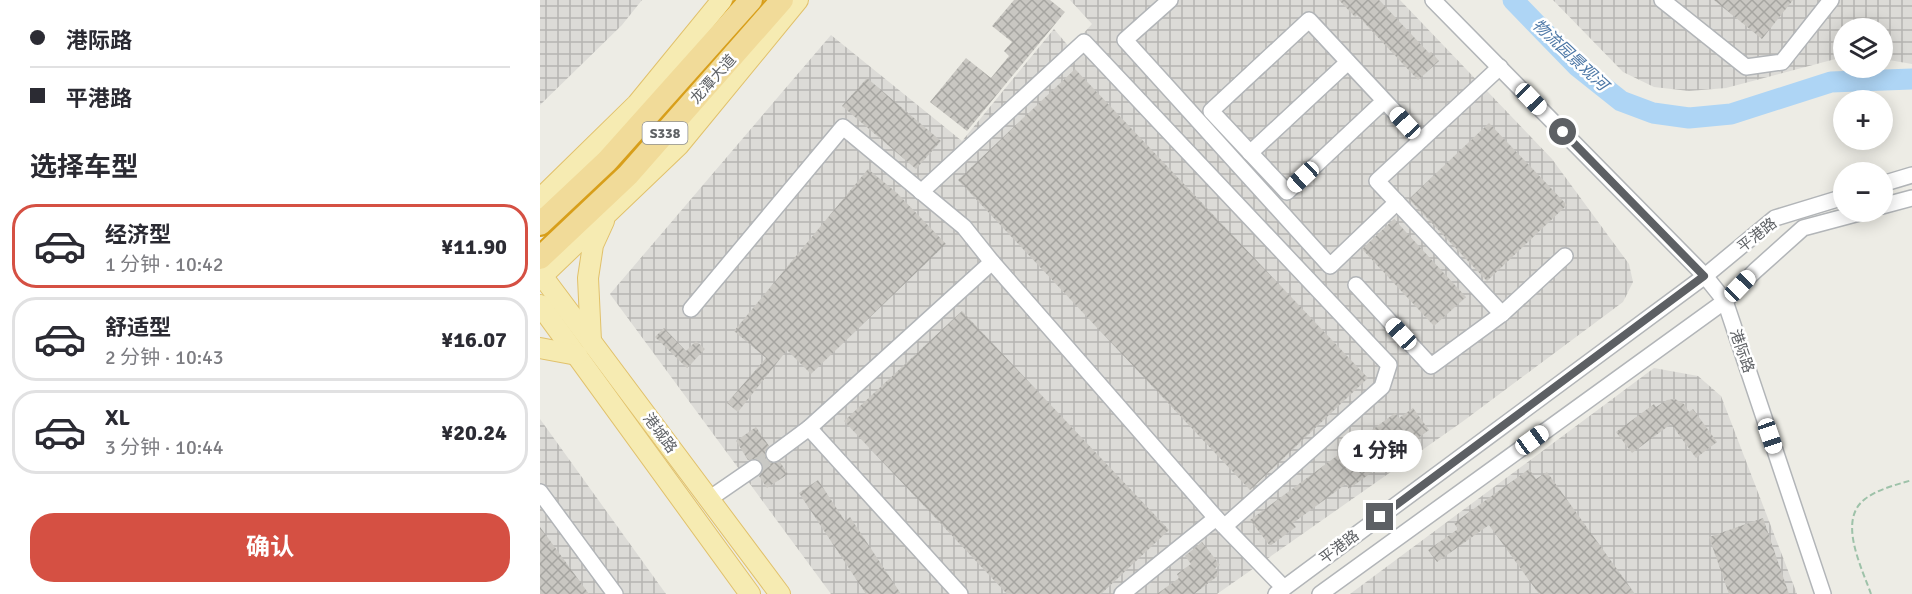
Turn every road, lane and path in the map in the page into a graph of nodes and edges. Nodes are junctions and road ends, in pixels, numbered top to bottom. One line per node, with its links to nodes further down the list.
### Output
1 (722, 0): 18 (main road)
2 (751, 0): 24 (highway, 龙潭大道 / S338)
3 (782, 0): 27 (highway, 龙潭大道 / S338)
4 (798, 0): 22 (main road)
5 (1170, 0): 20 (street)
6 (1433, 0): 10 (street, 港际路)
7 (1662, 0): 8 (street)
8 (1831, 0)
9 (1348, 62): 11 (street); 13 (street); 13 (street)
10 (1500, 67): 12 (street); 28 (street, 港际路)
11 (1384, 101): 12 (street); 13 (street)
12 (1421, 140): 20 (street)
13 (1250, 153)
14 (1912, 175): 15 (street)
15 (1893, 181)
16 (921, 192): 26 (street); 32 (street); 43 (street)
17 (1912, 198): 21 (street)
18 (540, 199)
19 (1833, 200): 28 (street, 平港路)
20 (1397, 202): 33 (street)
21 (1893, 203)
22 (608, 213): 27 (main road); 34 (main road)
23 (1833, 220): 30 (street, 平港路)
24 (540, 225)
25 (1565, 256): 33 (street)
26 (992, 262): 37 (street); 43 (street)
27 (541, 271): 34 (main road, 港城路)
28 (1704, 276): 30 (street, 港际路); 44 (street, 平港路)
29 (1356, 285): 33 (street)
30 (1725, 301): 50 (street, 平港路); 51 (street, 港际路)
31 (540, 305): 36 (main road)
32 (691, 309)
33 (1502, 314)
34 (591, 342): 42 (main road, 港城路)
35 (540, 348): 36 (main road)
36 (577, 355): 46 (main road)
37 (809, 428): 38 (street); 48 (street)
38 (774, 454)
39 (754, 468): 42 (street)
40 (1912, 480): 52 (path)
41 (540, 492): 45 (street)
42 (709, 499): 47 (main road, 港城路)
43 (1220, 522): 44 (street); 49 (street)
44 (1280, 591)
45 (615, 594)
46 (750, 594)
47 (780, 594)
48 (960, 594)
49 (1122, 594)
50 (1320, 594)
51 (1823, 594)
52 (1871, 594)

